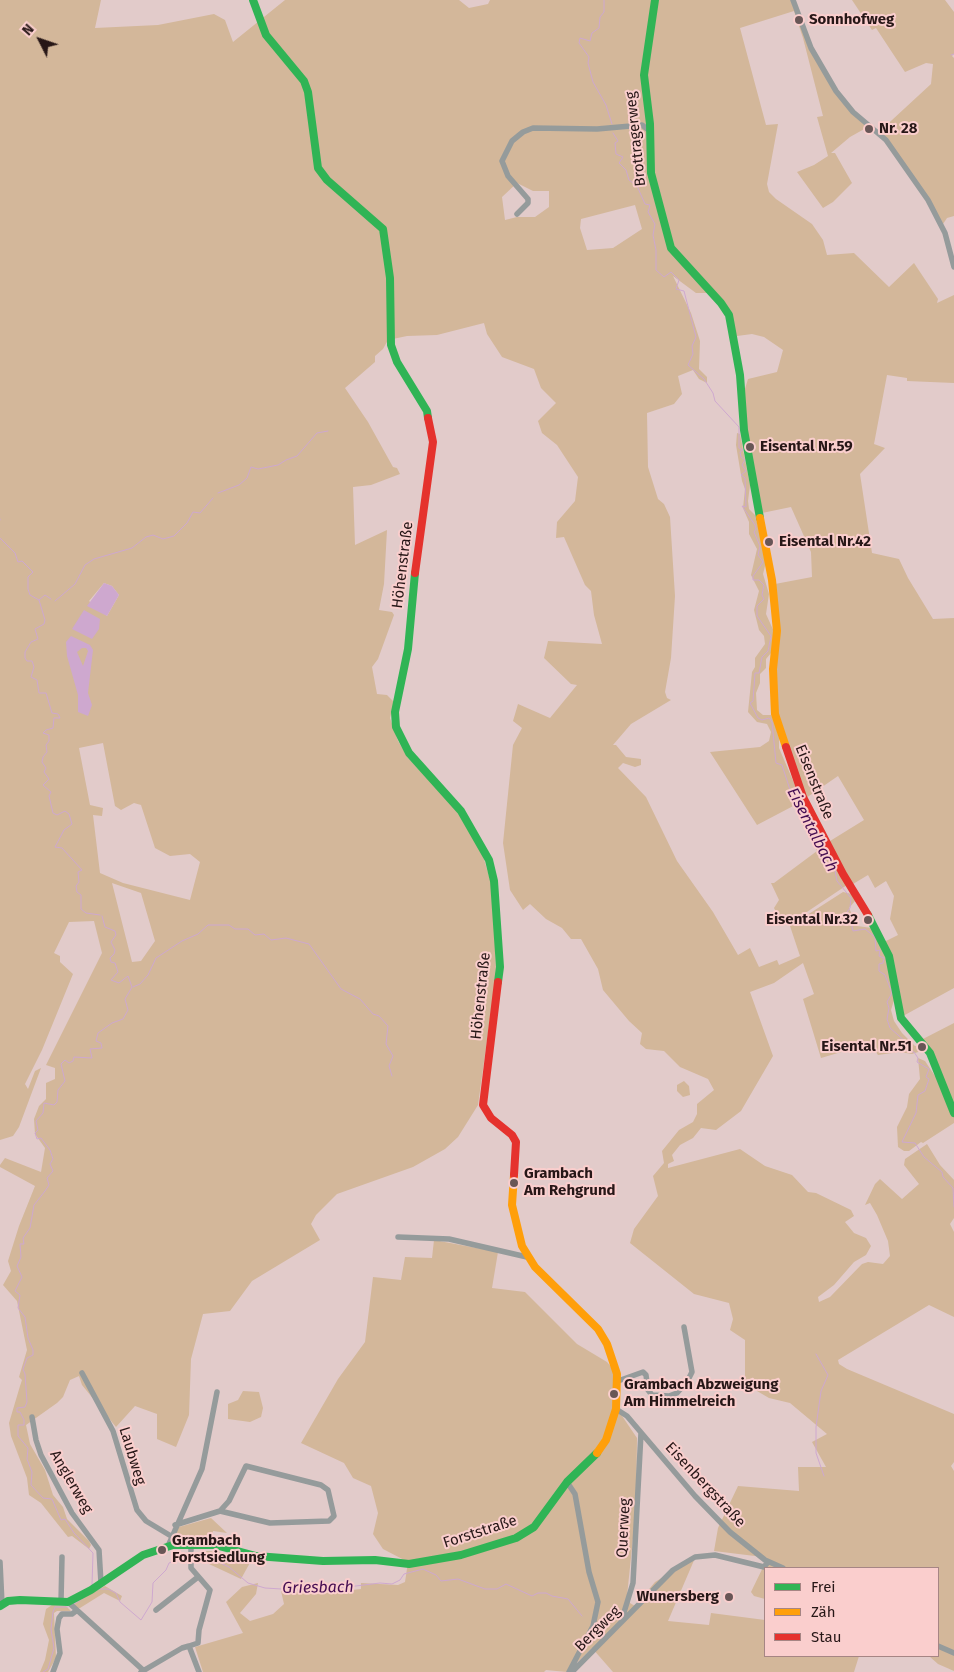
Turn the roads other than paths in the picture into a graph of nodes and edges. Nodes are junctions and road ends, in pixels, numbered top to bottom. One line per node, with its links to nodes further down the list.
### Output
1 (253, 0): 9 (street, Höhenstraße)
2 (655, 0): 4 (street, Brottragerweg)
3 (793, 0): 6 (street)
4 (650, 133): 5 (street); 7 (street, Brottragerweg)
5 (517, 214)
6 (954, 267)
7 (744, 430): 8 (street, Eisenstraße)
8 (954, 1113)
9 (516, 1142): 11 (street, Forststraße)
10 (398, 1237): 11 (street)
11 (528, 1257): 14 (street, Forststraße)
12 (684, 1327): 14 (street)
13 (82, 1373): 22 (street, Laubweg)
14 (618, 1380): 16 (street, Forststraße)
15 (217, 1392): 21 (street)
16 (616, 1409): 18 (street, Eisenbergstraße); 19 (street, Forststraße)
17 (32, 1417): 30 (street, Anglerweg)
18 (641, 1433): 27 (street, Eisenbergstraße); 34 (street, Querweg)
19 (567, 1482): 24 (street, Forststraße); 41 (street)
20 (220, 1511): 20 (street); 21 (street)
21 (175, 1525): 22 (street)
22 (171, 1536): 23 (street)
23 (168, 1546): 24 (street, Forststraße); 30 (street, Forststraße)
24 (191, 1548): 29 (street)
25 (62, 1557): 32 (street)
26 (0, 1562): 31 (street)
27 (768, 1562): 28 (street, Eisenbergstraße); 34 (street, Bergweg)
28 (780, 1567)
29 (198, 1577): 33 (street); 35 (street)
30 (96, 1586): 32 (street, Forststraße)
31 (1, 1605): 32 (street)
32 (70, 1606): 38 (street); 39 (street)
33 (156, 1610)
34 (621, 1622): 41 (street, Bergweg)
35 (189, 1646): 38 (street); 40 (street)
36 (939, 1646): 37 (street)
37 (954, 1653)
38 (142, 1671)
39 (53, 1672)
40 (199, 1672)
41 (570, 1672)

